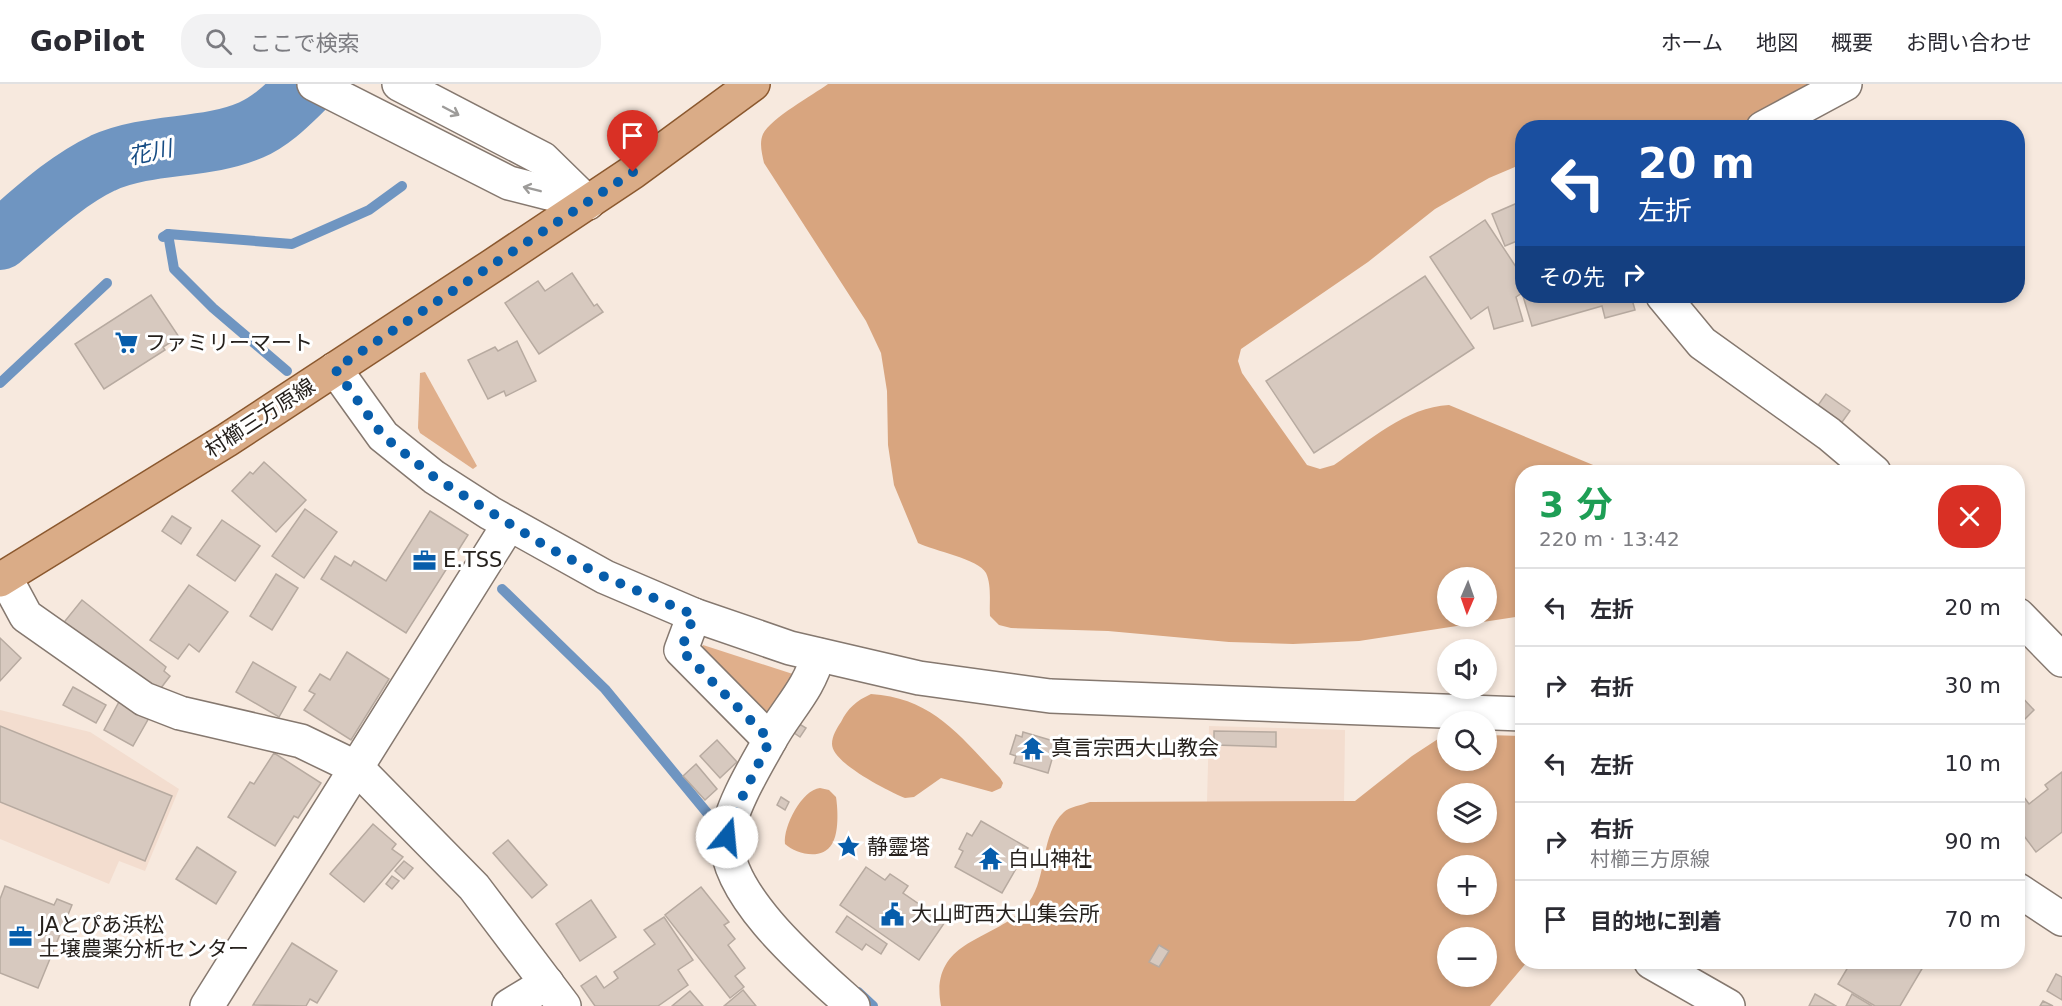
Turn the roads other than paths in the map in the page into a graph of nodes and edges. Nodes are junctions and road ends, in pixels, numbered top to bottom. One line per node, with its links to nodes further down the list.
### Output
1 (314, 84): 6 (street, one-way to 1)
2 (399, 84): 6 (street, one-way to 6)
3 (753, 84): 6 (main road, 村櫛三方原線)
4 (1845, 84): 5 (street)
5 (1778, 120)
6 (588, 203): 8 (main road, 村櫛三方原線)
7 (1669, 303): 9 (street)
8 (335, 369): 10 (street); 11 (main road, 村櫛三方原線)
9 (1866, 465)
10 (509, 524): 12 (street); 18 (street)
11 (3, 578): 18 (street)
12 (694, 615): 14 (street); 17 (street)
13 (2025, 622): 15 (street)
14 (818, 655): 16 (street); 17 (street)
15 (2062, 660)
16 (1515, 714)
17 (770, 740): 25 (street)
18 (357, 768): 22 (street); 23 (street)
19 (2025, 895): 20 (street)
20 (2062, 919)
21 (1663, 969): 26 (street)
22 (555, 994): 24 (street)
23 (207, 1006)
24 (509, 1006)
25 (853, 1006)
26 (1728, 1006)

